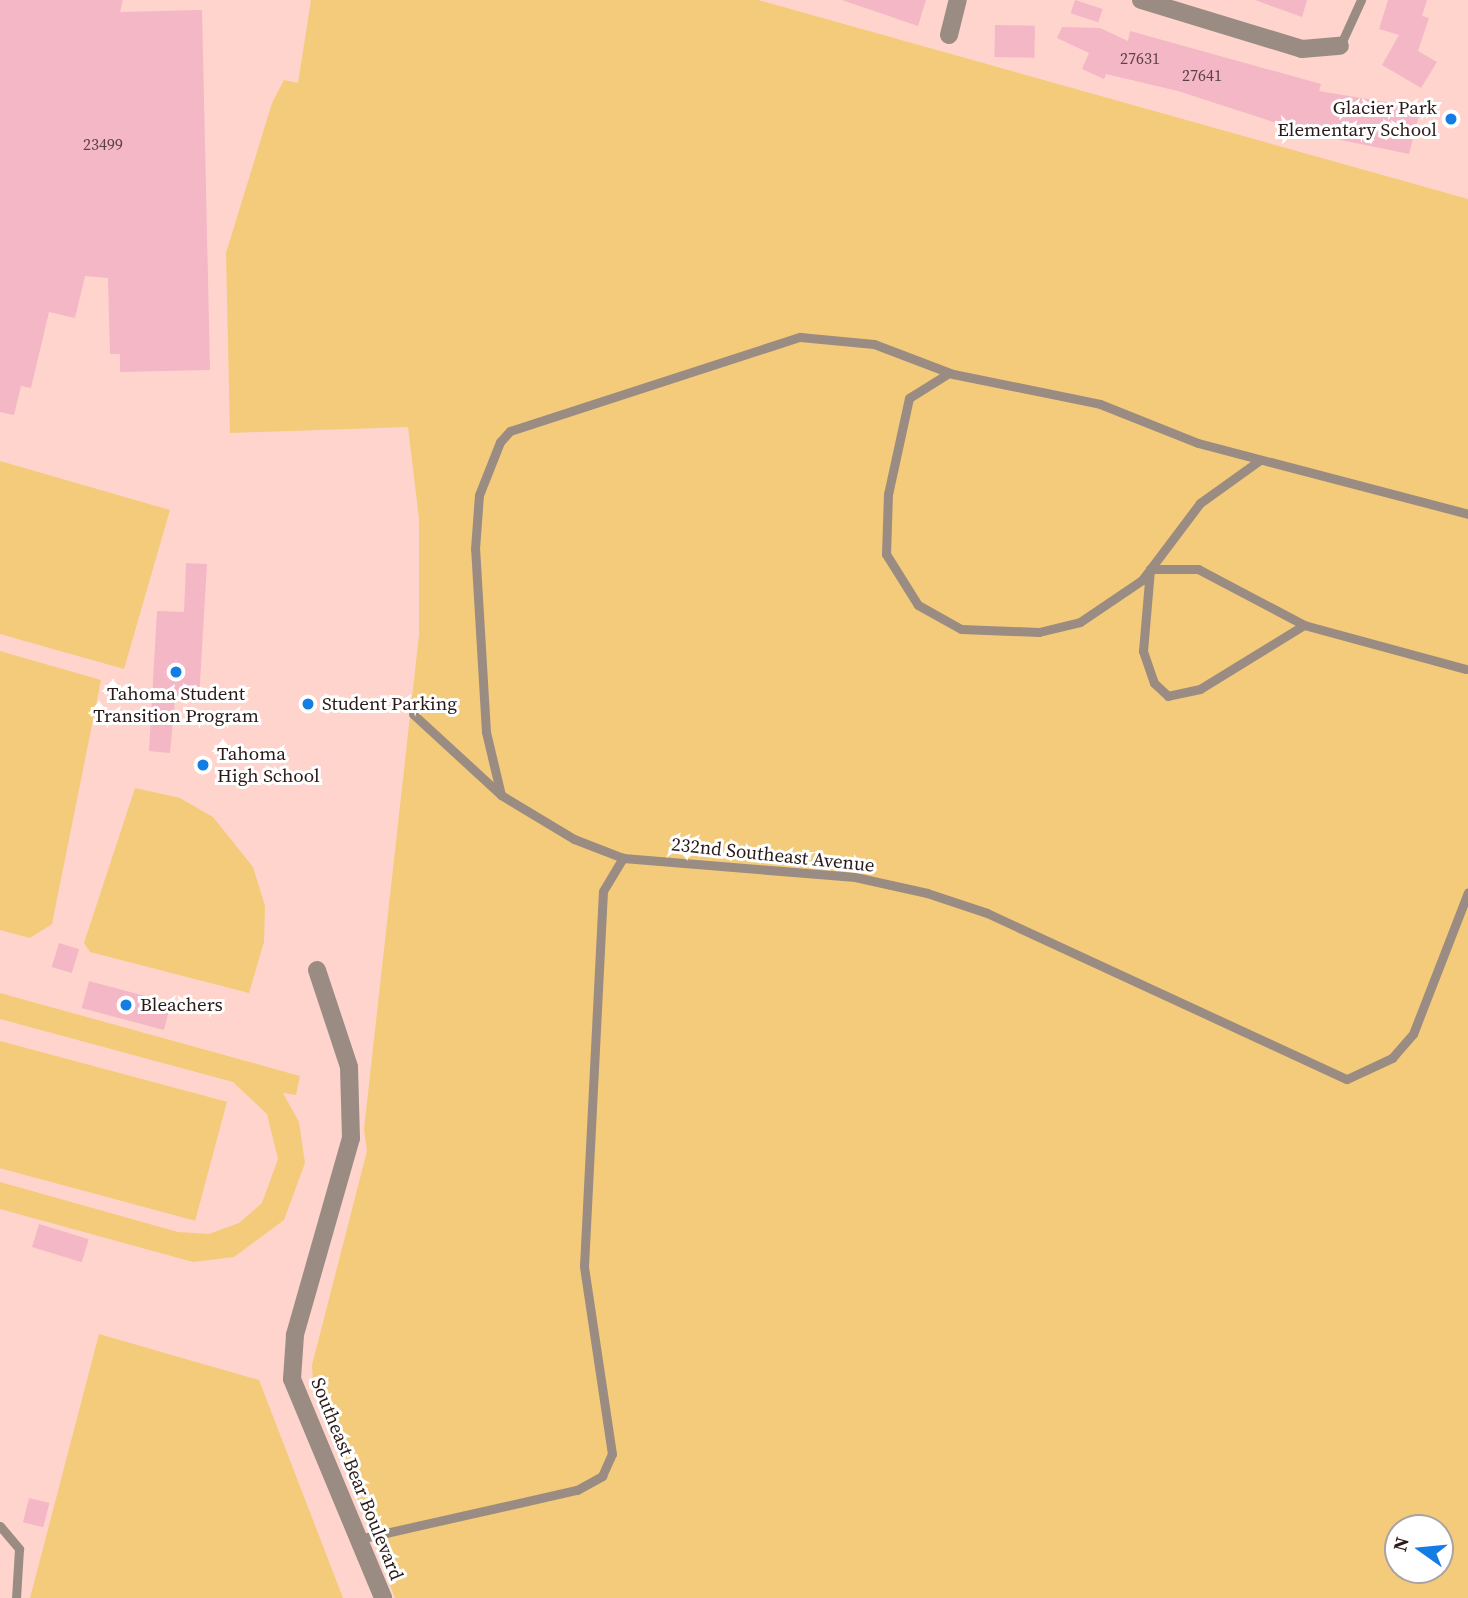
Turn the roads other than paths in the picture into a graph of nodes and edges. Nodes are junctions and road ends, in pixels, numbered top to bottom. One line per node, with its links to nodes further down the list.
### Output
1 (958, 0): 5 (street)
2 (1141, 0): 4 (street)
3 (1361, 0): 6 (lane)
4 (1183, 8): 6 (street)
5 (949, 35)
6 (1340, 46)
7 (949, 373): 8 (lane); 10 (lane); 14 (lane)
8 (1260, 460): 9 (lane); 10 (lane)
9 (1468, 514)
10 (1150, 569): 11 (lane); 11 (lane)
11 (1304, 625): 12 (lane)
12 (1467, 668)
13 (413, 714): 14 (lane, 232nd Southeast Avenue)
14 (501, 795): 15 (lane, 232nd Southeast Avenue)
15 (623, 858): 16 (lane, 232nd Southeast Avenue); 19 (lane)
16 (1468, 891)
17 (317, 970): 19 (street, Southeast Bear Boulevard)
18 (0, 1526): 20 (lane)
19 (359, 1539): 21 (street, Southeast Bear Boulevard)
20 (16, 1598)
21 (383, 1598)

